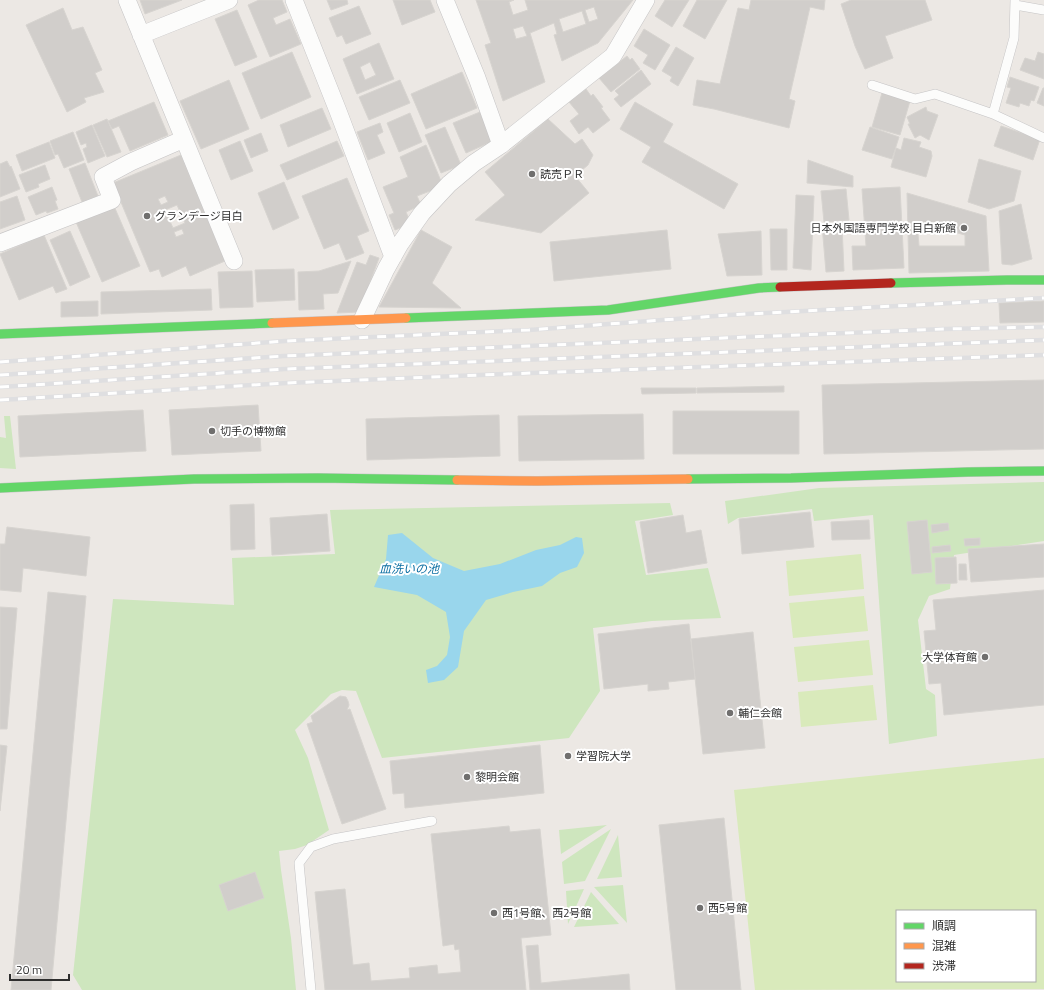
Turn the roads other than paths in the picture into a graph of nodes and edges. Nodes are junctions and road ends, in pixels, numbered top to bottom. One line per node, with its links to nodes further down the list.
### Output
1 (127, 0): 8 (street)
2 (229, 0): 8 (street)
3 (294, 0): 15 (street)
4 (445, 0): 13 (street)
5 (646, 0): 13 (street)
6 (1015, 3): 7 (lane); 10 (lane)
7 (1044, 10)
8 (141, 35): 12 (street)
9 (872, 85): 10 (lane)
10 (993, 114): 11 (lane)
11 (1044, 138)
12 (184, 140): 14 (street); 16 (street)
13 (501, 145): 15 (street)
14 (0, 243)
15 (393, 257): 18 (street)
16 (234, 260)
17 (1044, 280): 18 (street)
18 (362, 320): 19 (street)
19 (0, 334)
20 (1044, 471): 21 (street)
21 (0, 488)
22 (432, 821): 23 (lane)
23 (310, 990)

